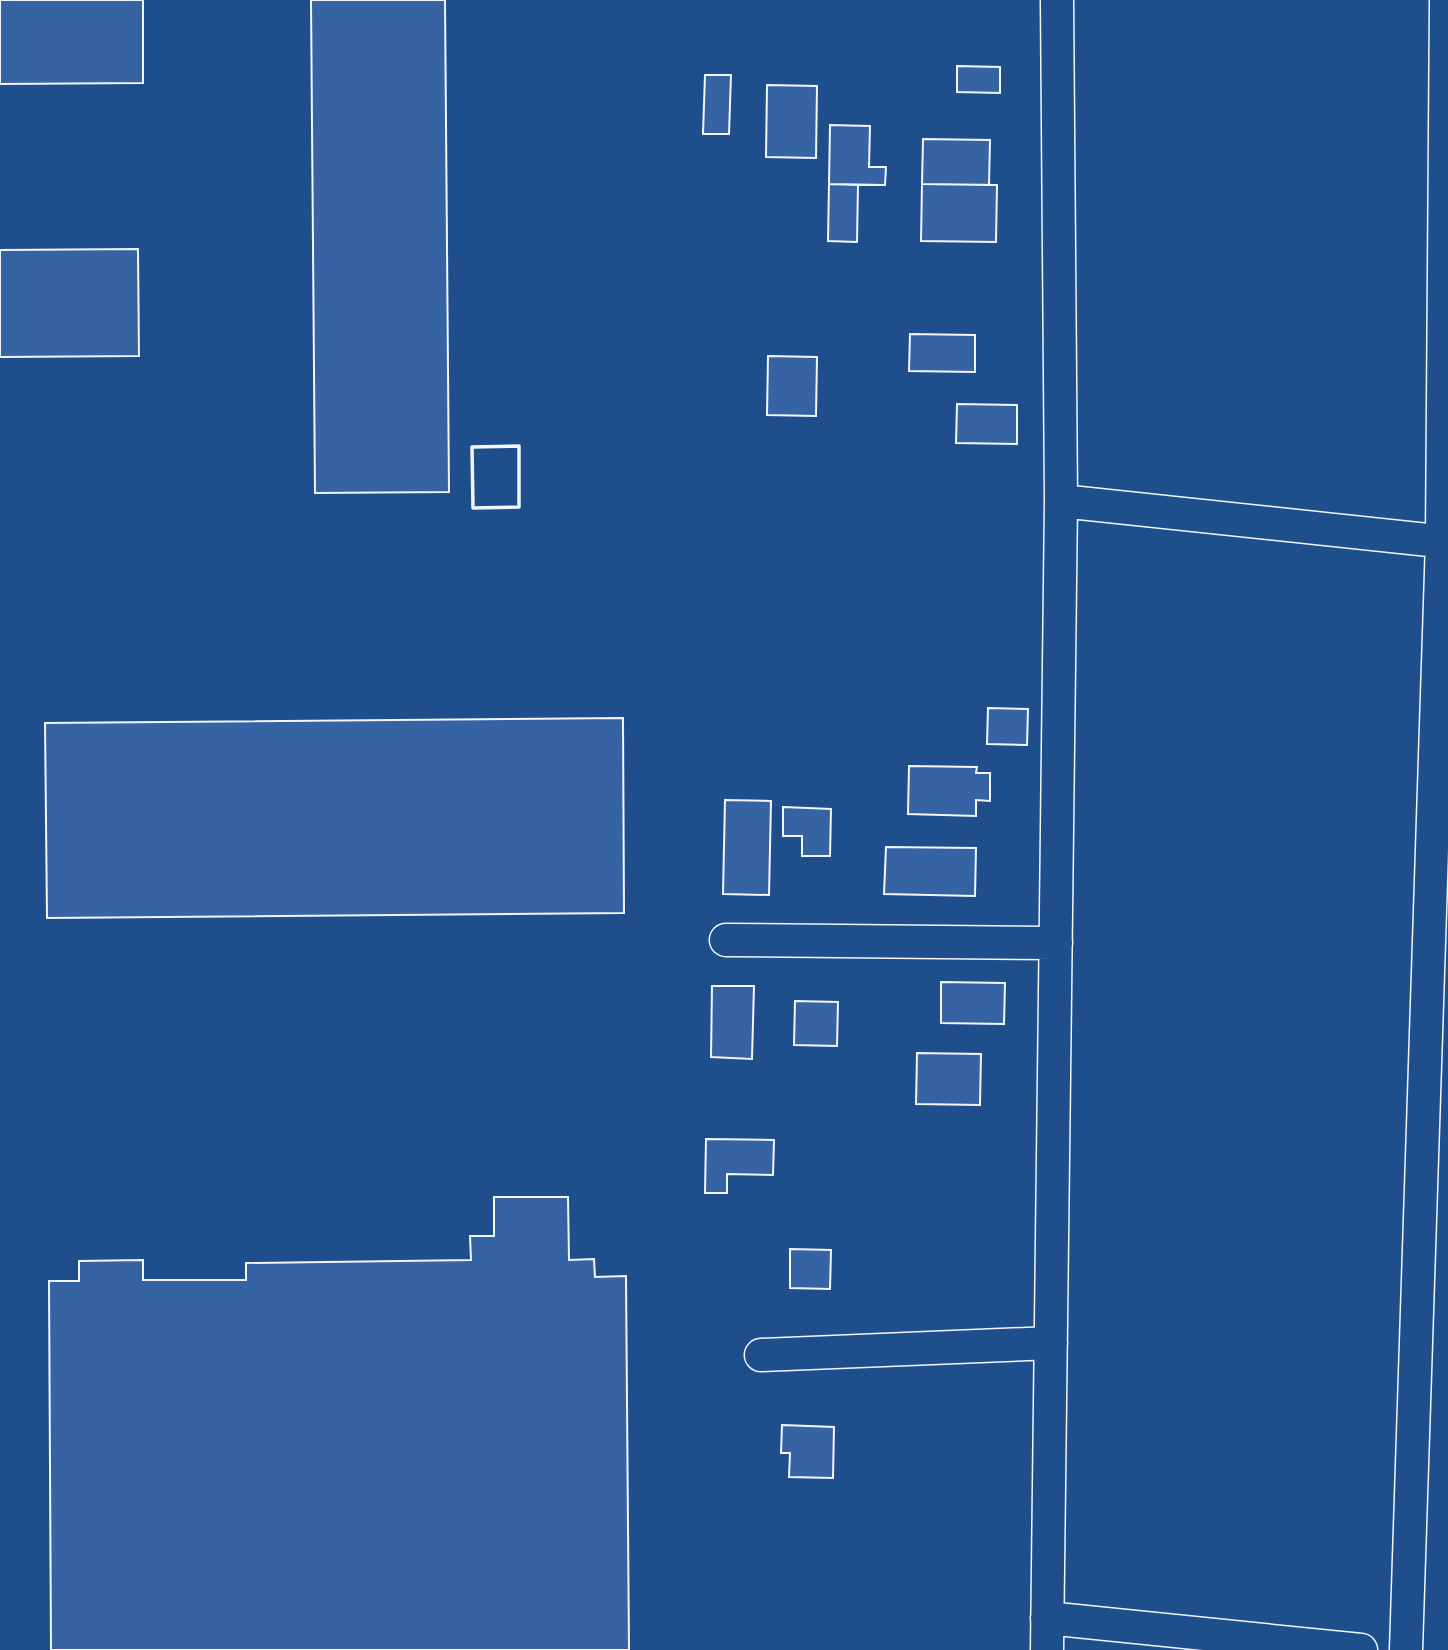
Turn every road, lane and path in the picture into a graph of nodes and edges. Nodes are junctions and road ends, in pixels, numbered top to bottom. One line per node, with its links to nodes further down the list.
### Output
1 (1057, 0): 3 (street)
2 (1446, 0): 4 (street)
3 (1061, 501): 4 (street); 6 (street)
4 (1445, 542): 12 (street)
5 (726, 940): 6 (street)
6 (1056, 943): 7 (street)
7 (1051, 1343): 8 (street); 9 (street)
8 (761, 1355)
9 (1047, 1618): 10 (street); 11 (street)
10 (1047, 1650)
11 (1361, 1650)
12 (1406, 1650)

